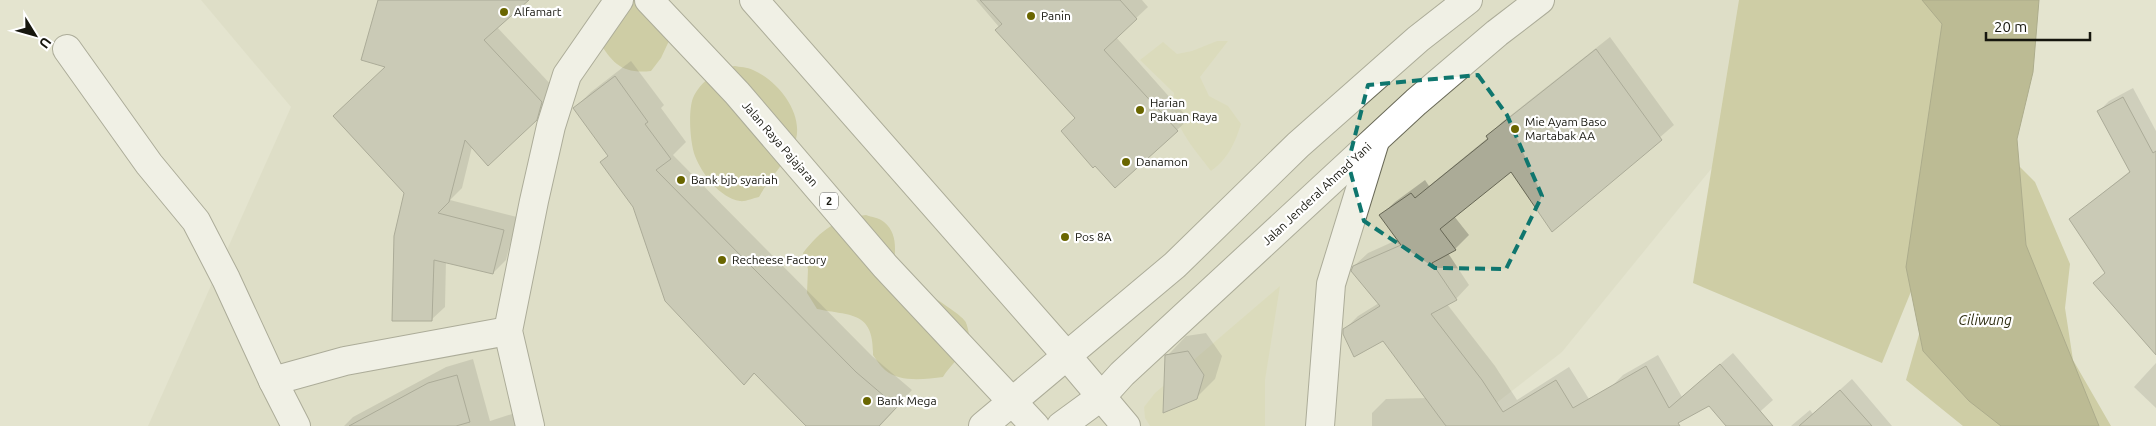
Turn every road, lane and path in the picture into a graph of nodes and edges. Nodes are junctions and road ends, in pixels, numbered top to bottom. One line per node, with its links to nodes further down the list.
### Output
1 (619, 0): 8 (main road)
2 (649, 0): 12 (main road, Jalan Raya Pajajaran / 2)
3 (754, 0): 9 (main road)
4 (1468, 0): 9 (main road)
5 (1540, 0): 7 (main road, Jalan Jenderal Ahmad Yani)
6 (67, 49): 10 (main road)
7 (1375, 140): 11 (main road, Jalan Jenderal Ahmad Yani); 19 (main road)
8 (508, 331): 10 (main road); 14 (main road)
9 (1067, 356): 11 (main road); 12 (main road)
10 (273, 381): 13 (main road)
11 (1102, 396): 17 (main road, Jalan Jenderal Ahmad Yani); 18 (main road)
12 (1011, 401): 15 (main road); 16 (main road, 2)
13 (296, 426)
14 (530, 426)
15 (983, 426)
16 (1035, 426)
17 (1061, 426)
18 (1126, 426)
19 (1320, 426)

